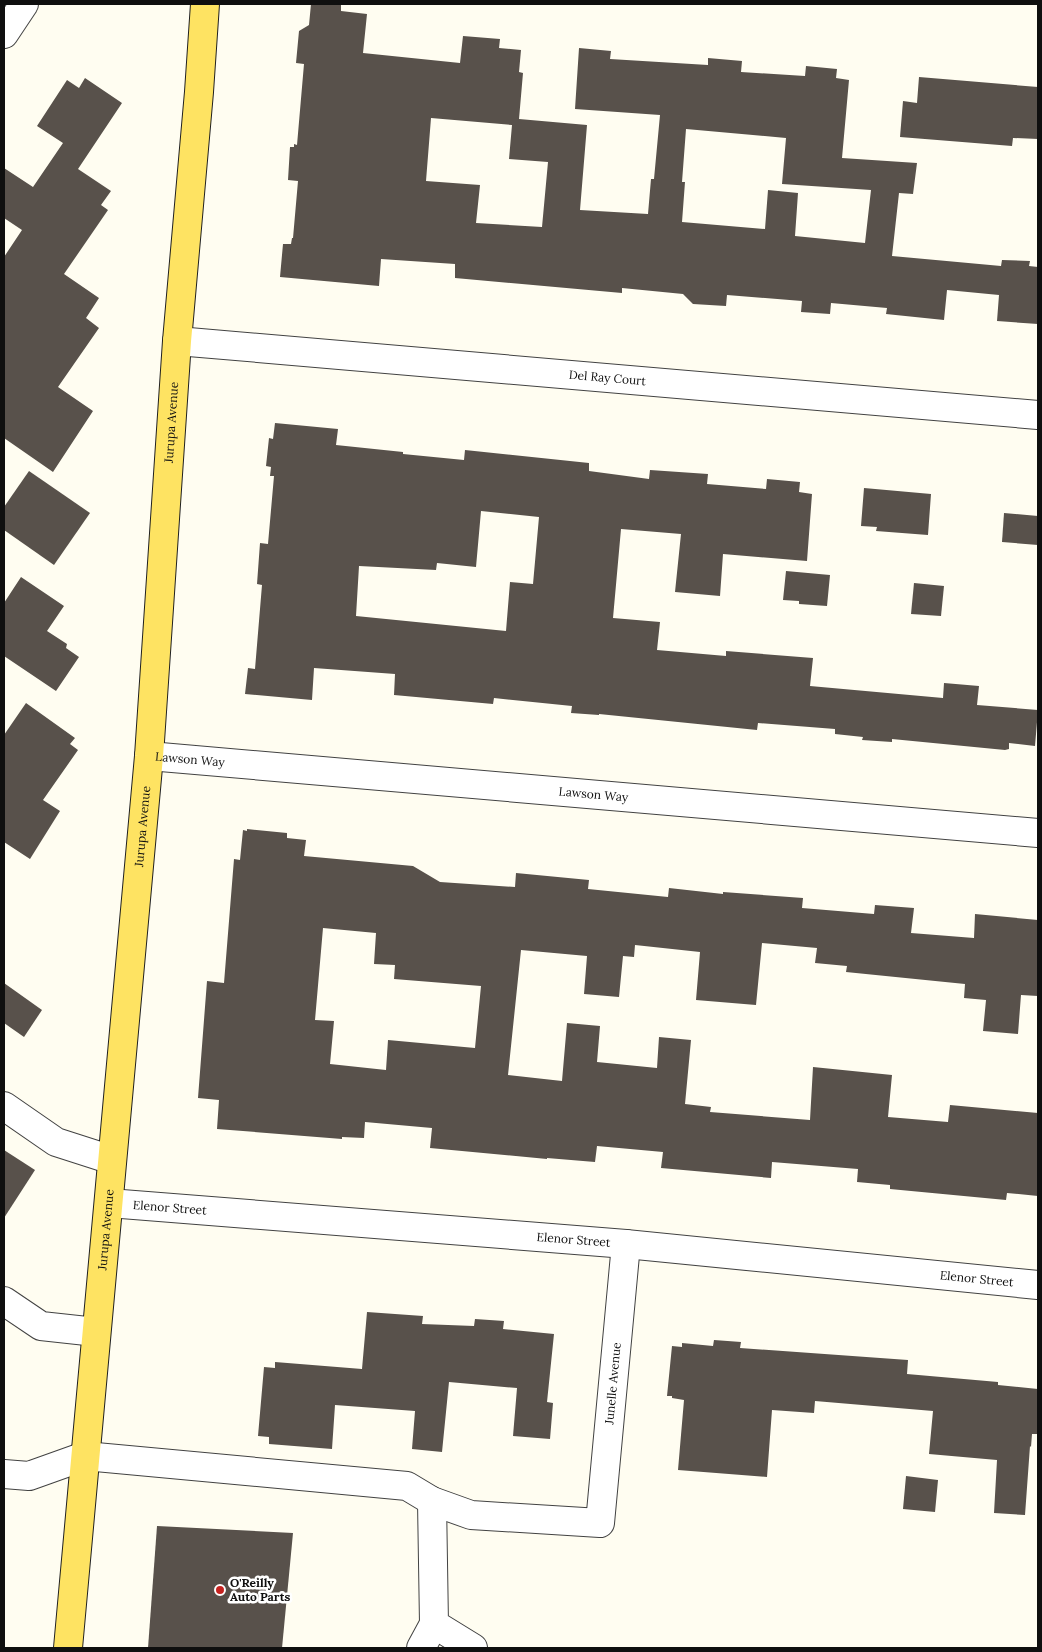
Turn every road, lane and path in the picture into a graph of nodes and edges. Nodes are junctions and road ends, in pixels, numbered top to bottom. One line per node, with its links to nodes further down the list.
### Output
1 (24, 4): 3 (street)
2 (204, 4): 4 (main road, Jurupa Avenue)
3 (4, 34)
4 (177, 341): 5 (street, Del Ray Court); 6 (main road, Jurupa Avenue)
5 (1038, 415)
6 (150, 756): 7 (street, Lawson Way); 9 (main road, Jurupa Avenue)
7 (1038, 833)
8 (4, 1106): 9 (street)
9 (112, 1160): 10 (main road, Jurupa Avenue)
10 (109, 1203): 11 (street, Elenor Street); 14 (main road, Jurupa Avenue)
11 (626, 1244): 12 (street, Elenor Street); 17 (street, Junelle Avenue)
12 (1038, 1285)
13 (4, 1301): 14 (street)
14 (96, 1332): 15 (main road, Jurupa Avenue)
15 (85, 1456): 16 (street); 17 (street); 19 (main road, Jurupa Avenue)
16 (4, 1474)
17 (432, 1502): 18 (street)
18 (434, 1624): 20 (street); 21 (street)
19 (68, 1648)
20 (421, 1648)
21 (473, 1648)

